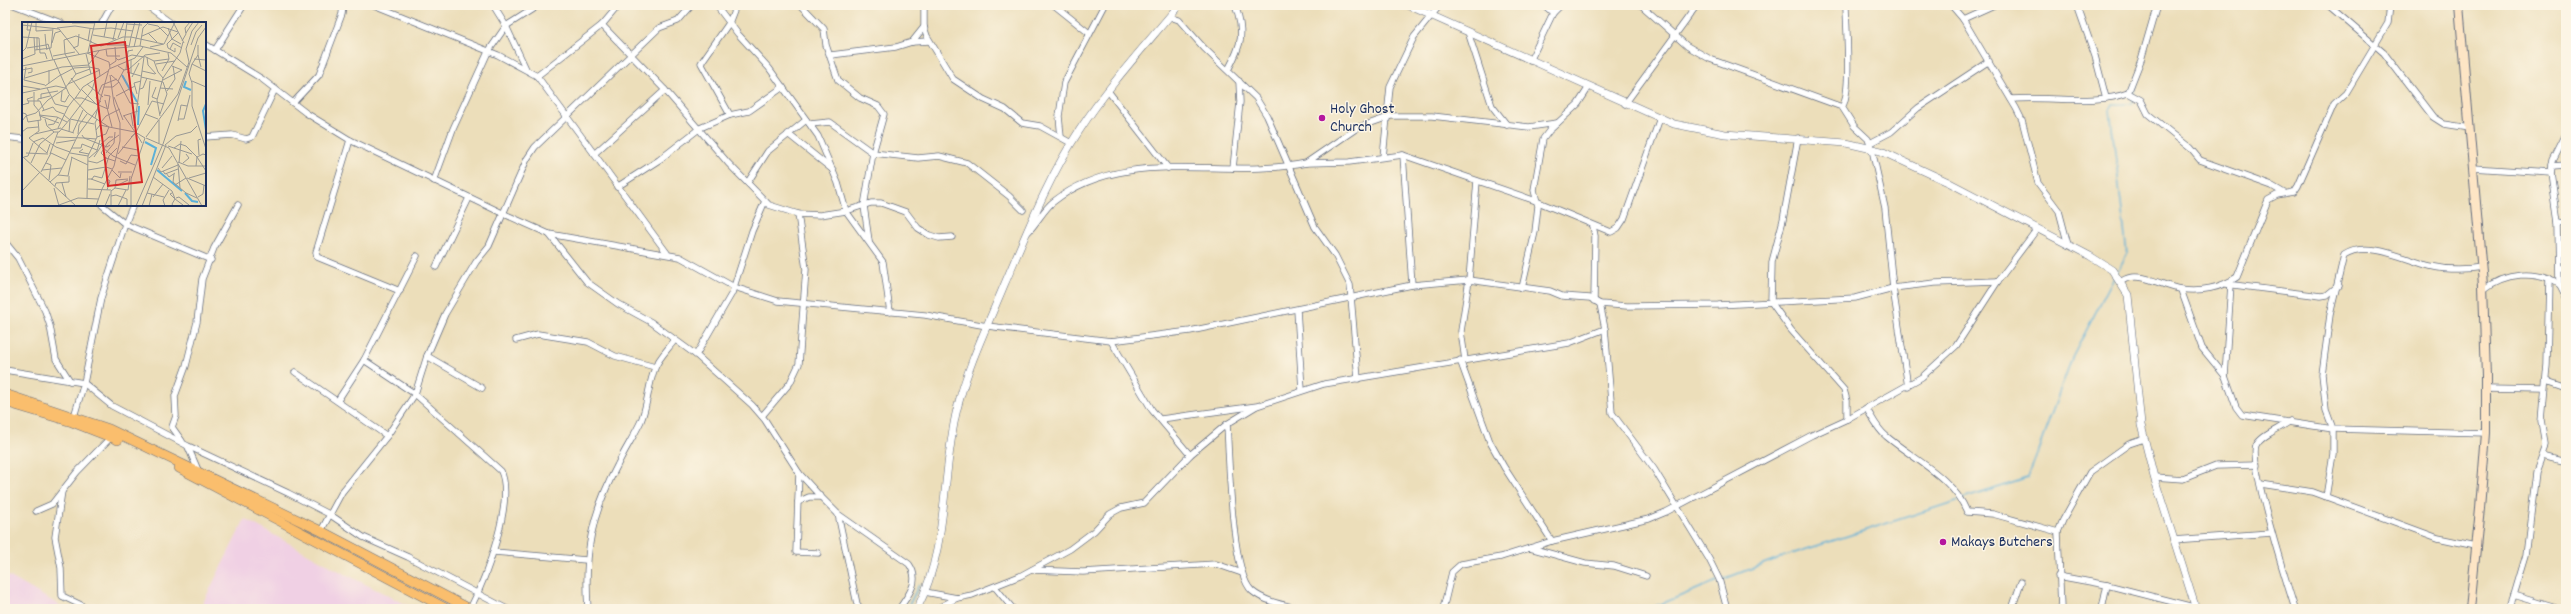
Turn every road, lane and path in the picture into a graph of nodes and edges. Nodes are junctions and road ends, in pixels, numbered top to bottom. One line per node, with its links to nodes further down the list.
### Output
1 (14, 5): 37 (street)
2 (112, 5): 38 (street)
3 (146, 5): 39 (street)
4 (244, 5): 51 (street)
5 (343, 5): 69 (street)
6 (374, 5): 52 (street)
7 (493, 5): 42 (street)
8 (539, 5): 42 (street)
9 (619, 5): 41 (street)
10 (692, 5): 54 (street)
11 (716, 5): 40 (street)
12 (736, 5): 40 (street)
13 (801, 5): 53 (street)
14 (924, 5): 43 (street)
15 (1054, 5): 45 (street)
16 (1105, 5): 45 (street)
17 (1180, 5): 34 (street)
18 (1235, 5): 58 (street)
19 (1408, 5): 35 (street)
20 (1440, 5): 35 (street)
21 (1544, 5): 33 (street)
22 (1561, 5): 33 (street)
23 (1641, 5): 46 (street)
24 (1697, 5): 46 (street)
25 (1846, 5): 71 (street)
26 (1951, 5): 36 (street)
27 (1994, 5): 36 (street)
28 (2077, 5): 67 (street)
29 (2157, 5): 66 (street)
30 (2328, 5): 50 (street)
31 (2390, 5): 50 (street)
32 (2459, 5): 81 (main road)
33 (1553, 13): 55 (street)
34 (1170, 16): 58 (street); 65 (street)
35 (1432, 16): 44 (street); 74 (street)
36 (1963, 19): 56 (street)
37 (58, 22)
38 (103, 22)
39 (170, 22)
40 (729, 23): 61 (street); 72 (street)
41 (602, 25): 54 (street); 59 (street)
42 (506, 26): 52 (street); 57 (street)
43 (924, 27): 47 (street); 48 (street)
44 (1468, 32): 55 (street); 78 (street)
45 (1089, 33): 86 (street)
46 (1674, 35): 70 (street); 71 (street)
47 (929, 40): 48 (street); 86 (street)
48 (912, 42): 53 (street)
49 (206, 45): 51 (street)
50 (2376, 45): 81 (street); 109 (street)
51 (215, 50): 63 (street)
52 (488, 52): 57 (street); 105 (street)
53 (831, 55): 93 (street)
54 (632, 56): 64 (street); 73 (street)
55 (1530, 60): 62 (street)
56 (1989, 61): 68 (street); 92 (street)
57 (526, 69): 59 (street)
58 (1228, 70): 60 (street)
59 (537, 76): 73 (street)
60 (1239, 80): 99 (street); 101 (street)
61 (784, 87): 72 (street); 76 (street)
62 (1589, 87): 70 (street); 77 (street)
63 (275, 89): 69 (street); 85 (street)
64 (666, 90): 80 (street); 94 (street)
65 (1108, 91): 91 (street); 100 (street)
66 (2128, 93): 67 (street); 109 (street)
67 (2106, 98): 68 (street)
68 (2011, 99): 131 (street)
69 (293, 103): 90 (street)
70 (1625, 104): 75 (street)
71 (1842, 107): 92 (street)
72 (730, 114): 80 (street)
73 (566, 116): 94 (street); 119 (street)
74 (1386, 117): 78 (street); 96 (street); 97 (street)
75 (1660, 118): 88 (street); 124 (street)
76 (808, 122): 82 (street); 93 (street); 104 (street)
77 (1557, 123): 79 (street); 87 (street)
78 (1507, 125): 79 (street)
79 (1536, 127): 87 (street)
80 (700, 128): 107 (street); 108 (street)
81 (2470, 128): 102 (main road)
82 (788, 134): 104 (street); 107 (street)
83 (2566, 135): 103 (street)
84 (5, 137): 89 (street)
85 (206, 137)
86 (1061, 137): 91 (street)
87 (1544, 138): 111 (street)
88 (1798, 138): 92 (street); 155 (street)
89 (22, 139)
90 (350, 140): 105 (street); 151 (street)
91 (1071, 143): 127 (street)
92 (1871, 146): 125 (street); 148 (street)
93 (873, 153): 116 (street); 117 (street)
94 (594, 154): 108 (street)
95 (1403, 155): 96 (street); 106 (street); 143 (street)
96 (1383, 156): 97 (street)
97 (1306, 163): 99 (street)
98 (2566, 165): 103 (street)
99 (1289, 166): 101 (street); 152 (street)
100 (1168, 168): 101 (street); 127 (street)
101 (1233, 168)
102 (2473, 168): 103 (street); 136 (main road)
103 (2552, 169): 121 (street)
104 (833, 170): 118 (street)
105 (434, 181): 110 (street)
106 (1477, 181): 111 (street); 139 (street)
107 (748, 182): 112 (street)
108 (617, 187): 132 (street)
109 (2284, 193): 142 (street)
110 (469, 198): 119 (street); 135 (street)
111 (1536, 200): 124 (street); 147 (street)
112 (766, 202): 120 (street); 146 (street)
113 (103, 206): 123 (street)
114 (133, 206): 123 (street)
115 (238, 206): 134 (street)
116 (864, 206): 118 (street); 128 (street); 130 (street)
117 (1024, 210)
118 (846, 211): 120 (street); 130 (street)
119 (502, 213): 126 (street); 166 (street)
120 (798, 214): 156 (street)
121 (2558, 221): 122 (street); 137 (street)
122 (2566, 222)
123 (125, 224): 134 (street); 176 (street)
124 (1594, 226): 154 (street)
125 (2038, 229): 131 (street); 140 (street)
126 (549, 234): 132 (street); 163 (street)
127 (1027, 234): 160 (street)
128 (952, 237)
129 (5, 242): 174 (street)
130 (870, 243): 159 (street)
131 (2068, 245): 141 (street)
132 (667, 253): 146 (street)
133 (417, 256): 151 (street)
134 (211, 260): 200 (street)
135 (436, 267)
136 (2482, 267): 145 (street); 150 (main road)
137 (2563, 269): 144 (street)
138 (2550, 279): 144 (street); 150 (street); 175 (street)
139 (1470, 280): 143 (street); 147 (street); 168 (street)
140 (1998, 281): 148 (street); 177 (street)
141 (2122, 281): 149 (street); 199 (street)
142 (2228, 284): 145 (street); 149 (street); 172 (street)
143 (1412, 285): 152 (street)
144 (2559, 285): 153 (street)
145 (2338, 286): 195 (street)
146 (734, 287): 156 (street); 165 (street)
147 (1522, 288): 154 (street)
148 (1893, 288): 155 (street); 177 (street)
149 (2181, 290): 172 (street)
150 (2483, 290): 180 (main road)
151 (400, 292): 167 (street)
152 (1353, 299): 158 (street); 173 (street)
153 (2566, 299)
154 (1594, 301): 157 (street)
155 (1771, 302): 157 (street); 192 (street)
156 (805, 304): 159 (street); 189 (street)
157 (1600, 304): 161 (street)
158 (1297, 310): 164 (street); 181 (street)
159 (890, 312): 160 (street)
160 (987, 326): 164 (street); 234 (street)
161 (1605, 329): 168 (street); 213 (street)
162 (516, 340): 169 (street)
163 (674, 341): 165 (street); 169 (street)
164 (1111, 341): 191 (street)
165 (696, 355): 189 (street)
166 (427, 356): 178 (street); 184 (street)
167 (364, 360): 184 (street); 185 (street)
168 (1463, 360): 173 (street); 221 (street)
169 (655, 367): 226 (street)
170 (5, 370): 174 (street)
171 (295, 372): 185 (street)
172 (2225, 376): 193 (street)
173 (1358, 380): 181 (street)
174 (70, 381): 176 (street)
175 (2546, 381): 179 (street); 182 (street)
176 (84, 383): 190 (street); 200 (street)
177 (1908, 386): 188 (street)
178 (482, 388)
179 (2566, 388)
180 (2486, 389): 182 (street); 196 (main road)
181 (1302, 390): 187 (street)
182 (2544, 390): 202 (street)
183 (5, 394): 190 (highway)
184 (415, 394): 197 (street); 224 (street)
185 (338, 400): 197 (street)
186 (5, 402): 190 (highway)
187 (1256, 406): 191 (street); 194 (street)
188 (1866, 408): 192 (street); 218 (street)
189 (762, 416): 206 (street)
190 (73, 419): 198 (highway); 205 (highway)
191 (1161, 419): 201 (street)
192 (1847, 419): 213 (street)
193 (2290, 421): 195 (street); 204 (street)
194 (1227, 424): 201 (street); 228 (street)
195 (2333, 429): 196 (street); 211 (street)
196 (2486, 433): 222 (main road)
197 (387, 436): 215 (street)
198 (111, 437): 209 (street); 239 (highway)
199 (2144, 439): 207 (street); 218 (street)
200 (188, 446): 205 (street); 215 (street)
201 (1190, 455): 227 (street)
202 (2543, 455): 203 (street); 236 (street)
203 (2566, 461)
204 (2257, 465): 207 (street); 208 (street)
205 (198, 470): 217 (highway)
206 (799, 473): 210 (street); 212 (street)
207 (2154, 477): 220 (street)
208 (2261, 484): 211 (street); 219 (street)
209 (62, 491): 214 (street); 238 (street)
210 (821, 497): 212 (street); 216 (street)
211 (2326, 497): 222 (street)
212 (798, 502): 225 (street)
213 (1676, 507): 221 (street); 250 (street)
214 (36, 511)
215 (330, 514): 217 (street); 235 (street)
216 (838, 514): 243 (street); 244 (street)
217 (321, 531): 240 (highway)
218 (2058, 532): 230 (street)
219 (2271, 533): 220 (street); 255 (street)
220 (2173, 540): 254 (street)
221 (1552, 541): 223 (street)
222 (2476, 546): 256 (main road)
223 (1530, 548): 229 (street); 249 (street)
224 (494, 552): 226 (street); 235 (street)
225 (818, 553)
226 (586, 560): 242 (street)
227 (1031, 570): 228 (street); 233 (street)
228 (1242, 573): 248 (street)
229 (1646, 576)
230 (2058, 576): 232 (street); 252 (street)
231 (2021, 582): 251 (street)
232 (2107, 585): 253 (street); 254 (street)
233 (995, 587): 237 (street); 247 (street)
234 (925, 592): 237 (street); 245 (street)
235 (477, 595): 240 (street); 241 (street)
236 (2514, 595): 257 (street); 258 (street)
237 (957, 598): 246 (street)
238 (81, 605)
239 (447, 609)
240 (470, 609)
241 (507, 609)
242 (588, 609)
243 (861, 609)
244 (899, 609)
245 (916, 609)
246 (936, 609)
247 (1013, 609)
248 (1301, 609)
249 (1443, 609)
250 (1727, 609)
251 (2012, 609)
252 (2061, 609)
253 (2102, 609)
254 (2197, 609)
255 (2294, 609)
256 (2470, 609)
257 (2509, 609)
258 (2560, 609)

